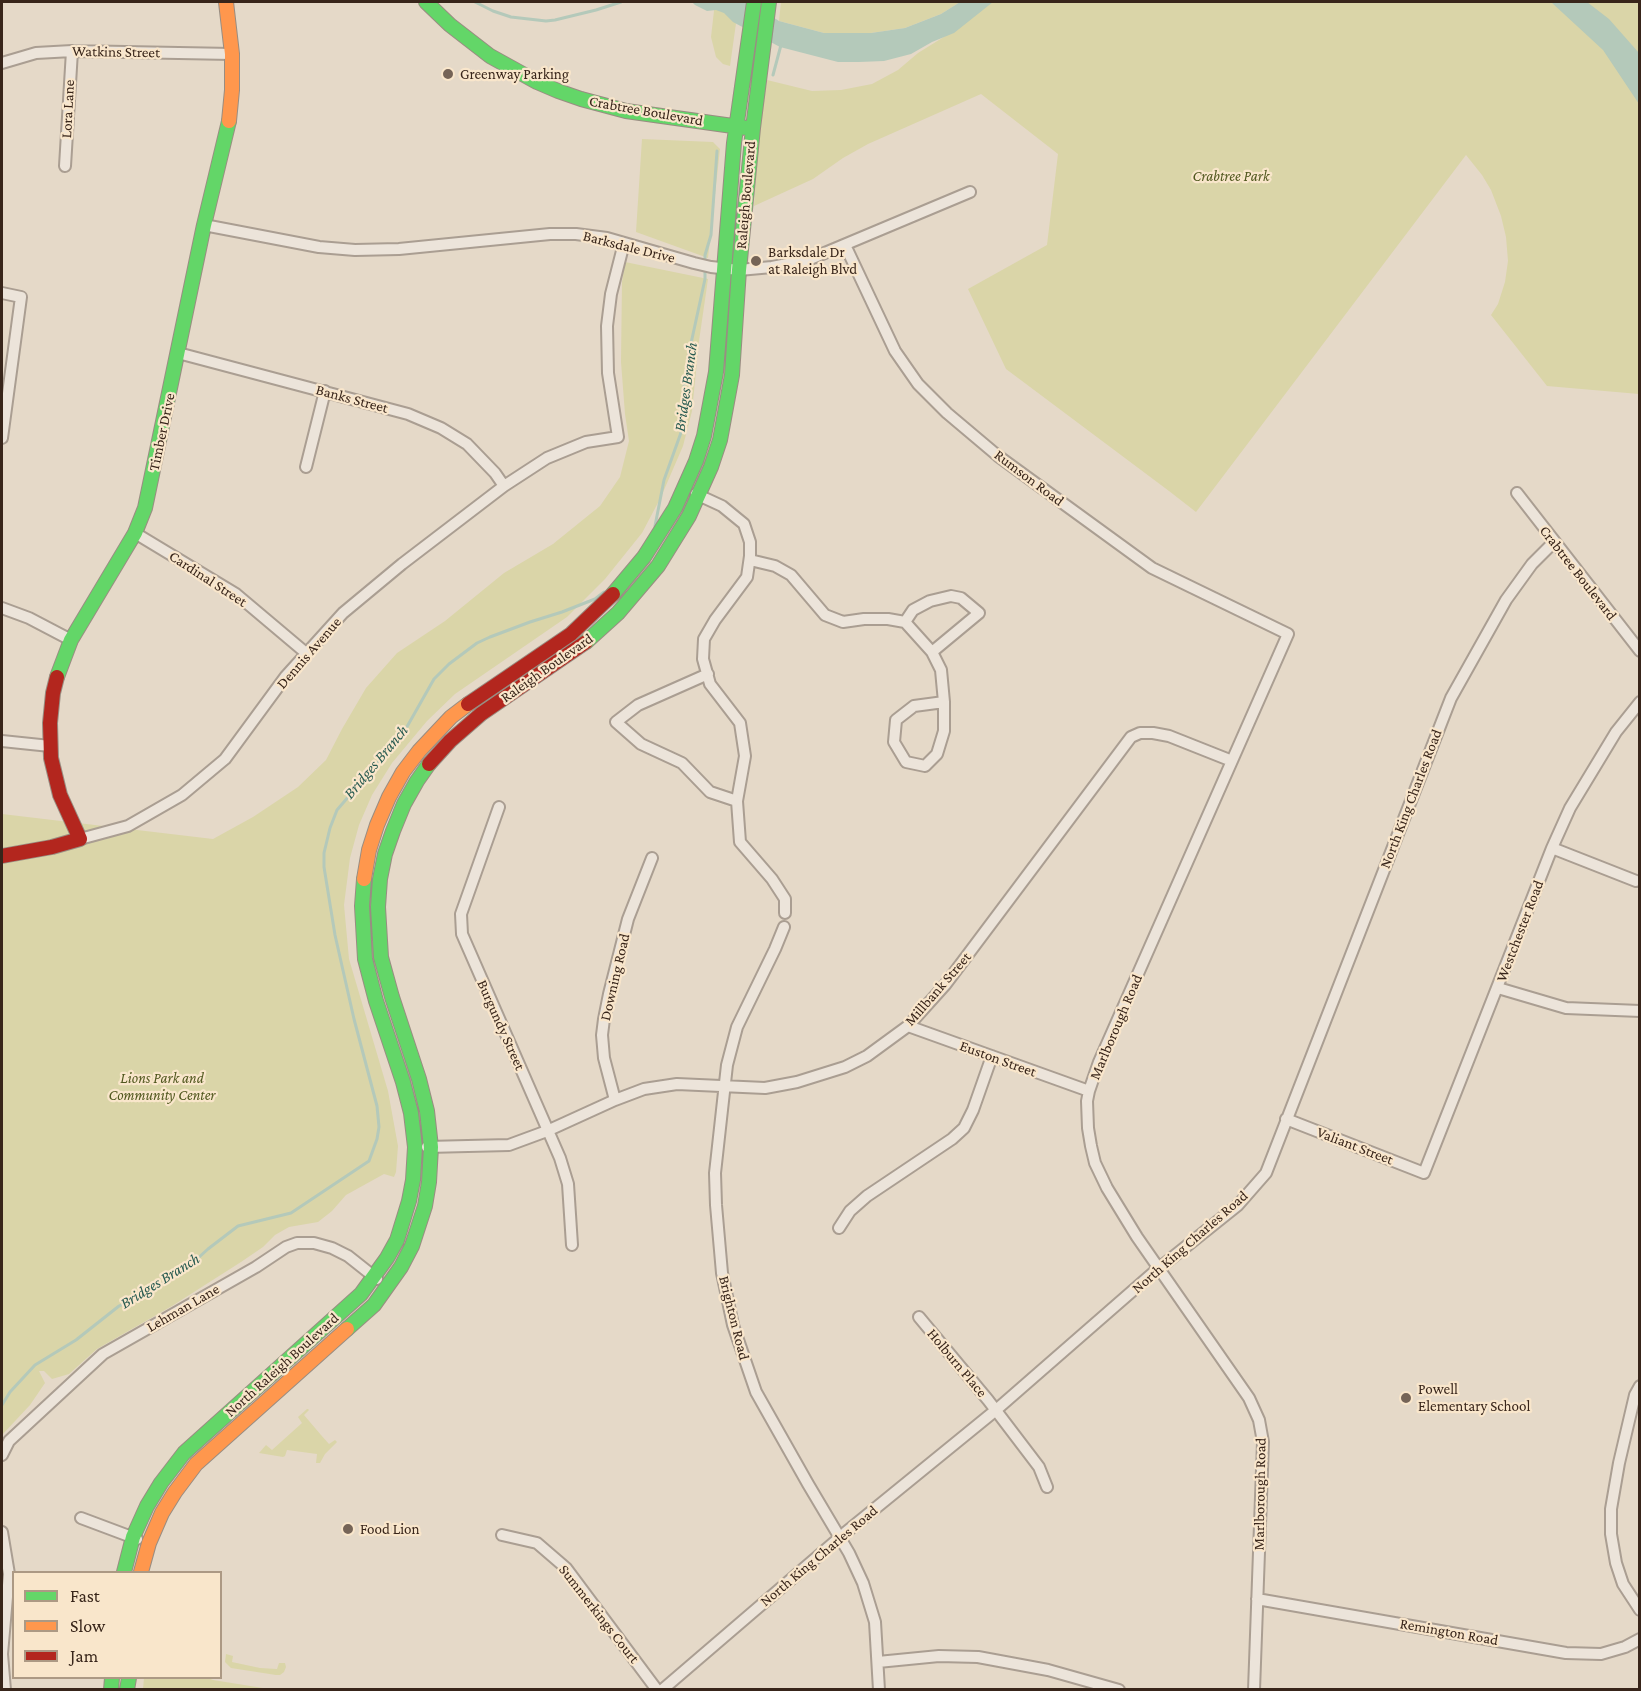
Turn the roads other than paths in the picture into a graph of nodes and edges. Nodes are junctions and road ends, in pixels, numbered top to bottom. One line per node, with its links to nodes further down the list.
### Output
1 (226, 2): 6 (main road, Timber Drive)
2 (426, 2): 8 (main road, Crabtree Boulevard)
3 (753, 2): 8 (main road, Raleigh Boulevard)
4 (769, 2): 9 (main road, Raleigh Boulevard)
5 (72, 51): 6 (street, Watkins Street); 7 (street, Watkins Street); 10 (street, Lora Lane)
6 (232, 54): 12 (main road, Timber Drive)
7 (2, 63)
8 (736, 126): 9 (main road, Crabtree Boulevard); 15 (main road, Raleigh Boulevard)
9 (753, 128): 16 (main road, Raleigh Boulevard)
10 (65, 166)
11 (970, 192): 14 (street, Barksdale Drive)
12 (204, 225): 13 (street, Barksdale Drive); 18 (main road, Timber Drive)
13 (624, 243): 15 (street, Barksdale Drive); 22 (street, Dennis Avenue)
14 (845, 245): 16 (street, Barksdale Drive); 31 (street, Rumson Road)
15 (723, 268): 16 (street, Barksdale Drive); 23 (main road, Raleigh Boulevard)
16 (739, 270): 25 (main road, Raleigh Boulevard)
17 (2, 293): 20 (street)
18 (178, 352): 19 (street, Banks Street); 26 (main road, Timber Drive)
19 (325, 391): 21 (street); 22 (street, Banks Street)
20 (2, 438)
21 (306, 467)
22 (504, 486): 35 (street, Dennis Avenue)
23 (684, 489): 25 (street); 60 (main road, Raleigh Boulevard)
24 (1517, 494): 27 (street, Crabtree Boulevard)
25 (699, 495): 28 (street); 61 (main road, Raleigh Boulevard)
26 (135, 533): 32 (main road, Timber Drive); 35 (street, Cardinal Street)
27 (1554, 542): 33 (street, Crabtree Boulevard); 58 (street, North King Charles Road)
28 (750, 560): 30 (street); 36 (street)
29 (2, 608): 32 (street)
30 (905, 622): 34 (street); 34 (street)
31 (1288, 634): 41 (street, Marlborough Road)
32 (71, 640): 40 (main road, Timber Drive)
33 (1640, 651)
34 (932, 652): 37 (street)
35 (306, 653): 44 (street, Dennis Avenue)
36 (708, 674): 42 (street); 42 (street)
37 (944, 702): 37 (street)
38 (1640, 702): 45 (street, Westchester Road)
39 (2, 741): 40 (street)
40 (50, 746): 44 (main road, Timber Drive)
41 (1232, 761): 53 (street, Millbank Street); 56 (street, Marlborough Road)
42 (737, 801): 49 (street)
43 (499, 807): 59 (street, Burgundy Street)
44 (80, 839): 46 (main road, Dennis Avenue)
45 (1552, 848): 48 (street); 51 (street, Westchester Road)
46 (2, 856)
47 (652, 858): 57 (street, Downing Road)
48 (1636, 881)
49 (785, 913)
50 (784, 927): 55 (street, Brighton Road)
51 (1498, 988): 52 (street); 62 (street, Westchester Road)
52 (1640, 1011)
53 (908, 1026): 54 (street, Euston Street); 55 (street, Millbank Street)
54 (992, 1056): 56 (street, Euston Street); 63 (street)
55 (724, 1086): 57 (street, Millbank Street); 77 (street, Brighton Road)
56 (1089, 1091): 65 (street, Marlborough Road)
57 (615, 1100): 59 (street, Millbank Street)
58 (1286, 1119): 62 (street, Valiant Street); 65 (street, North King Charles Road)
59 (547, 1131): 61 (street, Millbank Street); 64 (street, Burgundy Street)
60 (415, 1147): 61 (street, Millbank Street); 66 (main road, North Raleigh Boulevard)
61 (431, 1148): 67 (main road, North Raleigh Boulevard)
62 (1424, 1173)
63 (839, 1228)
64 (572, 1245)
65 (1160, 1269): 70 (street, North King Charles Road); 81 (street, Marlborough Road)
66 (375, 1277): 67 (street, Lehman Lane); 71 (street, Lehman Lane); 76 (main road, North Raleigh Boulevard)
67 (388, 1287): 78 (main road, North Raleigh Boulevard)
68 (919, 1317): 70 (street, Holburn Place)
69 (1640, 1386): 82 (street)
70 (996, 1410): 72 (street, Holburn Place); 77 (street, North King Charles Road)
71 (2, 1455)
72 (1047, 1487)
73 (81, 1518): 76 (street)
74 (2, 1532): 85 (street)
75 (501, 1534): 86 (street, Summerkings Court)
76 (133, 1538): 78 (street); 79 (main road, North Raleigh Boulevard)
77 (840, 1538): 84 (street, Brighton Road); 86 (street, North King Charles Road)
78 (149, 1543): 80 (main road, North Raleigh Boulevard)
79 (124, 1571)
80 (141, 1571)
81 (1257, 1599): 83 (street, Remington Road); 89 (street, Marlborough Road)
82 (1640, 1610)
83 (1640, 1639)
84 (878, 1662): 87 (street, Brighton Road); 88 (street)
85 (5, 1689)
86 (660, 1689)
87 (879, 1689)
88 (1119, 1689)
89 (1254, 1689)

